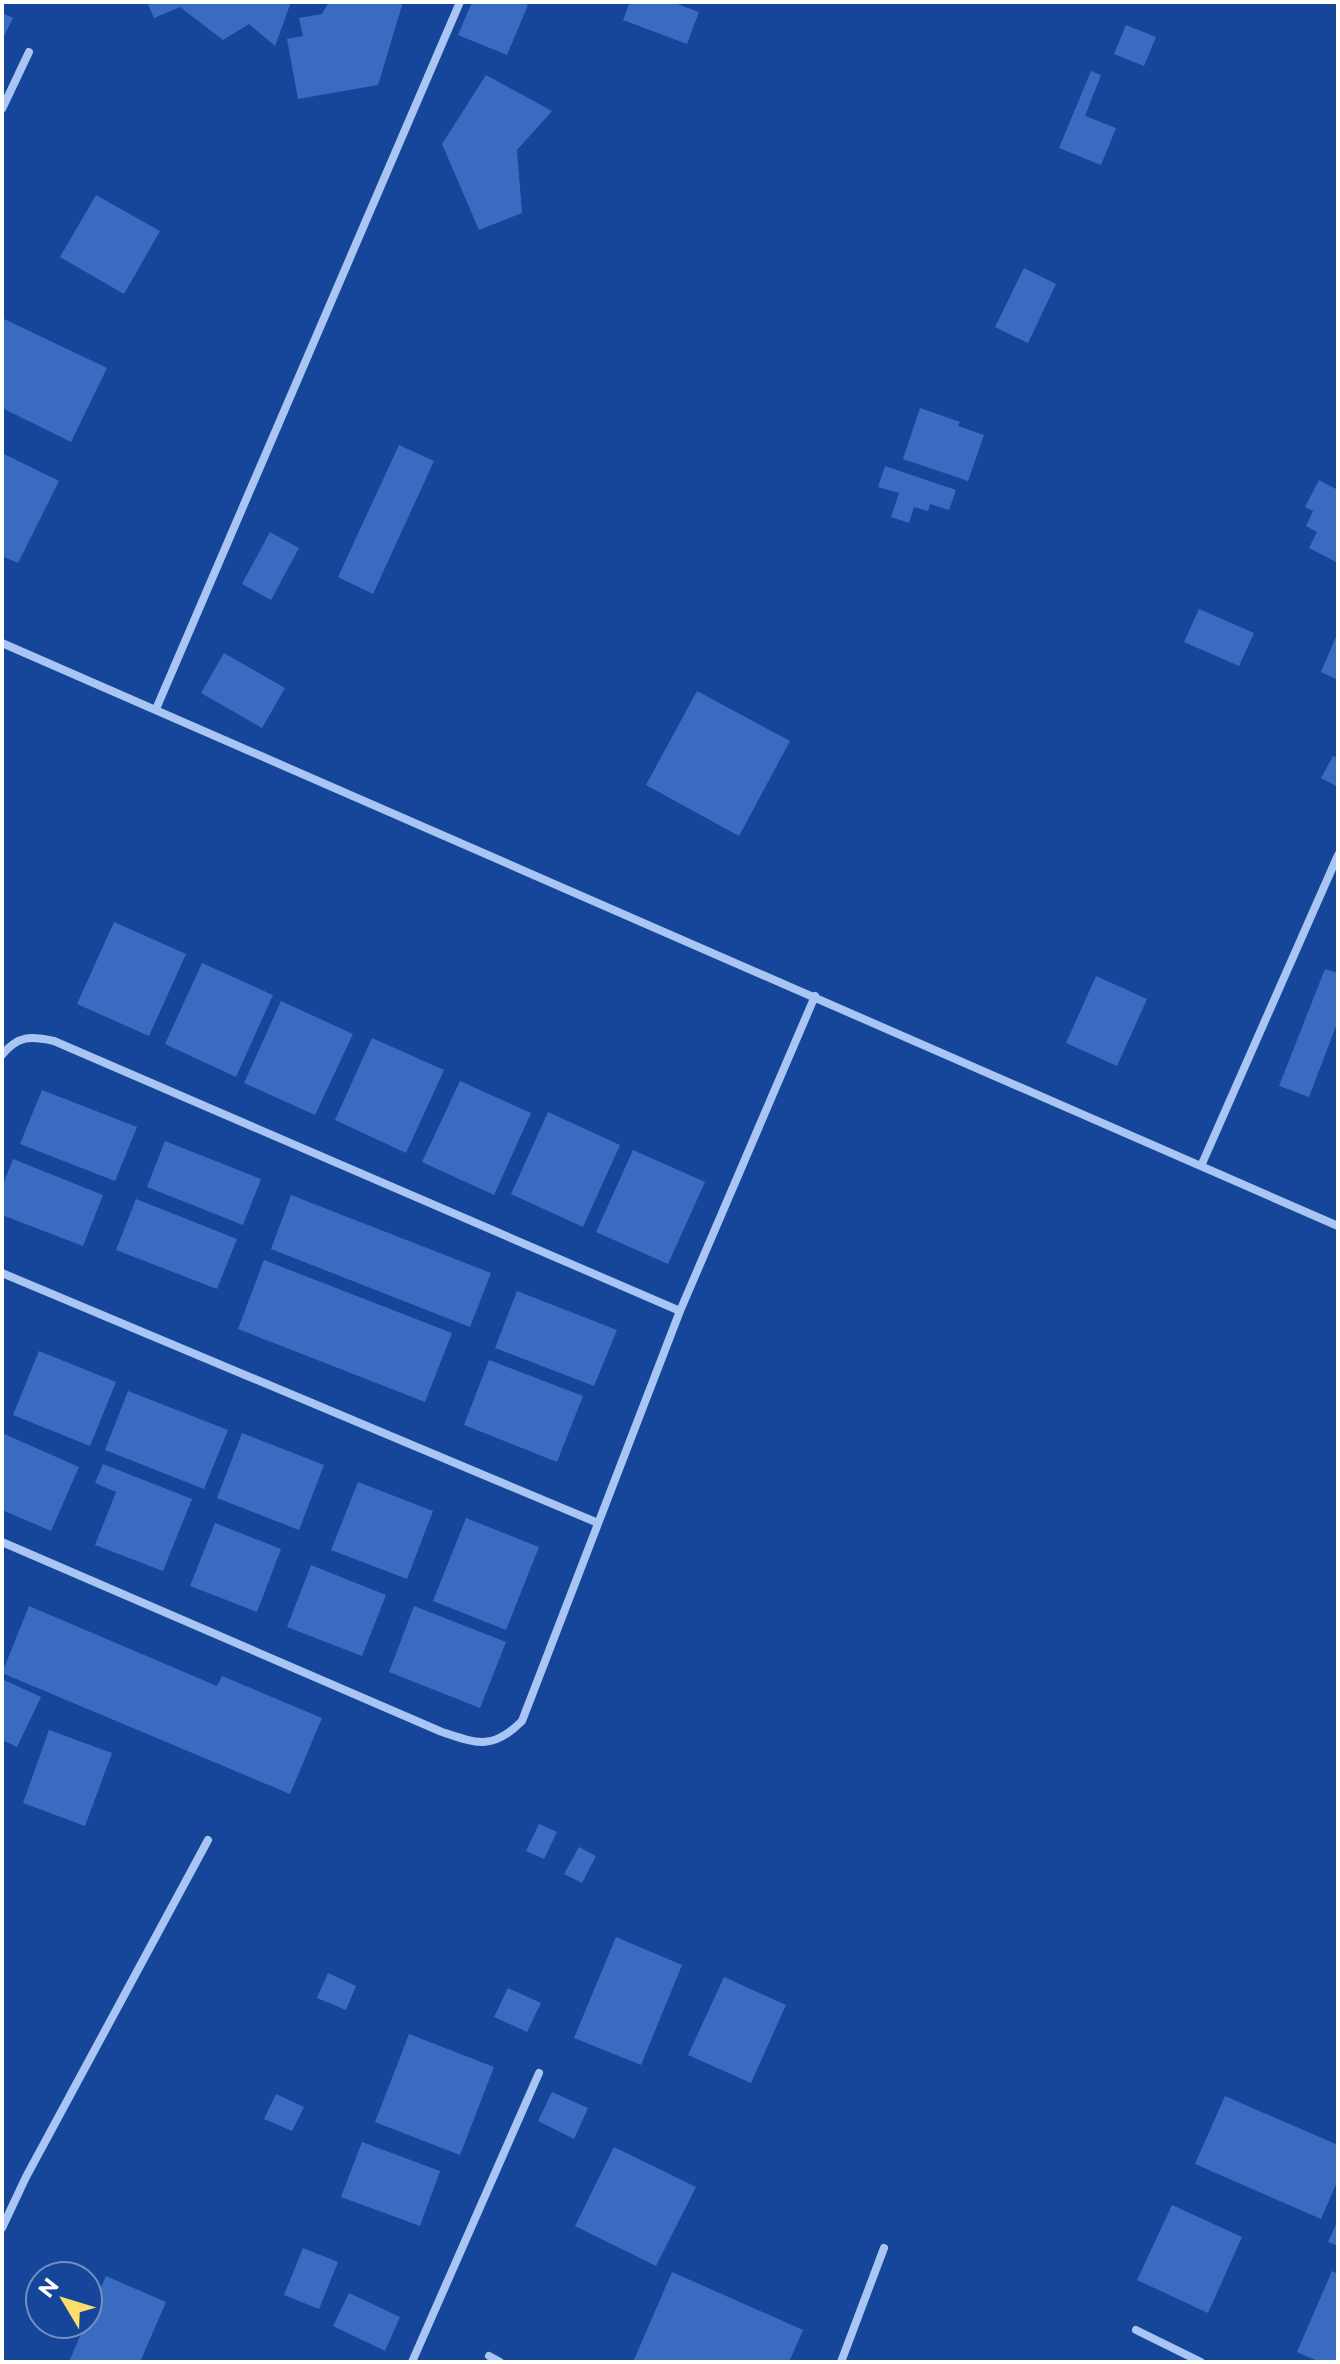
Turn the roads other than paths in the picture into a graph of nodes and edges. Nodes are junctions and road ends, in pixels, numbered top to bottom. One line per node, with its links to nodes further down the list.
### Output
1 (460, 2): 5 (street)
2 (29, 52): 3 (street)
3 (2, 109)
4 (2, 643): 5 (street)
5 (156, 709): 7 (street)
6 (1338, 855): 9 (street)
7 (815, 996): 9 (street); 12 (street)
8 (2, 1055): 12 (street)
9 (1201, 1166): 10 (street)
10 (1338, 1226)
11 (2, 1273): 13 (street)
12 (680, 1311): 13 (street)
13 (598, 1523): 14 (street)
14 (2, 1542)
15 (208, 1840): 17 (street)
16 (539, 2073): 21 (street)
17 (2, 2228)
18 (884, 2248): 23 (street)
19 (1136, 2330): 24 (street)
20 (489, 2356): 22 (street)
21 (412, 2362)
22 (500, 2362)
23 (841, 2362)
24 (1201, 2362)

